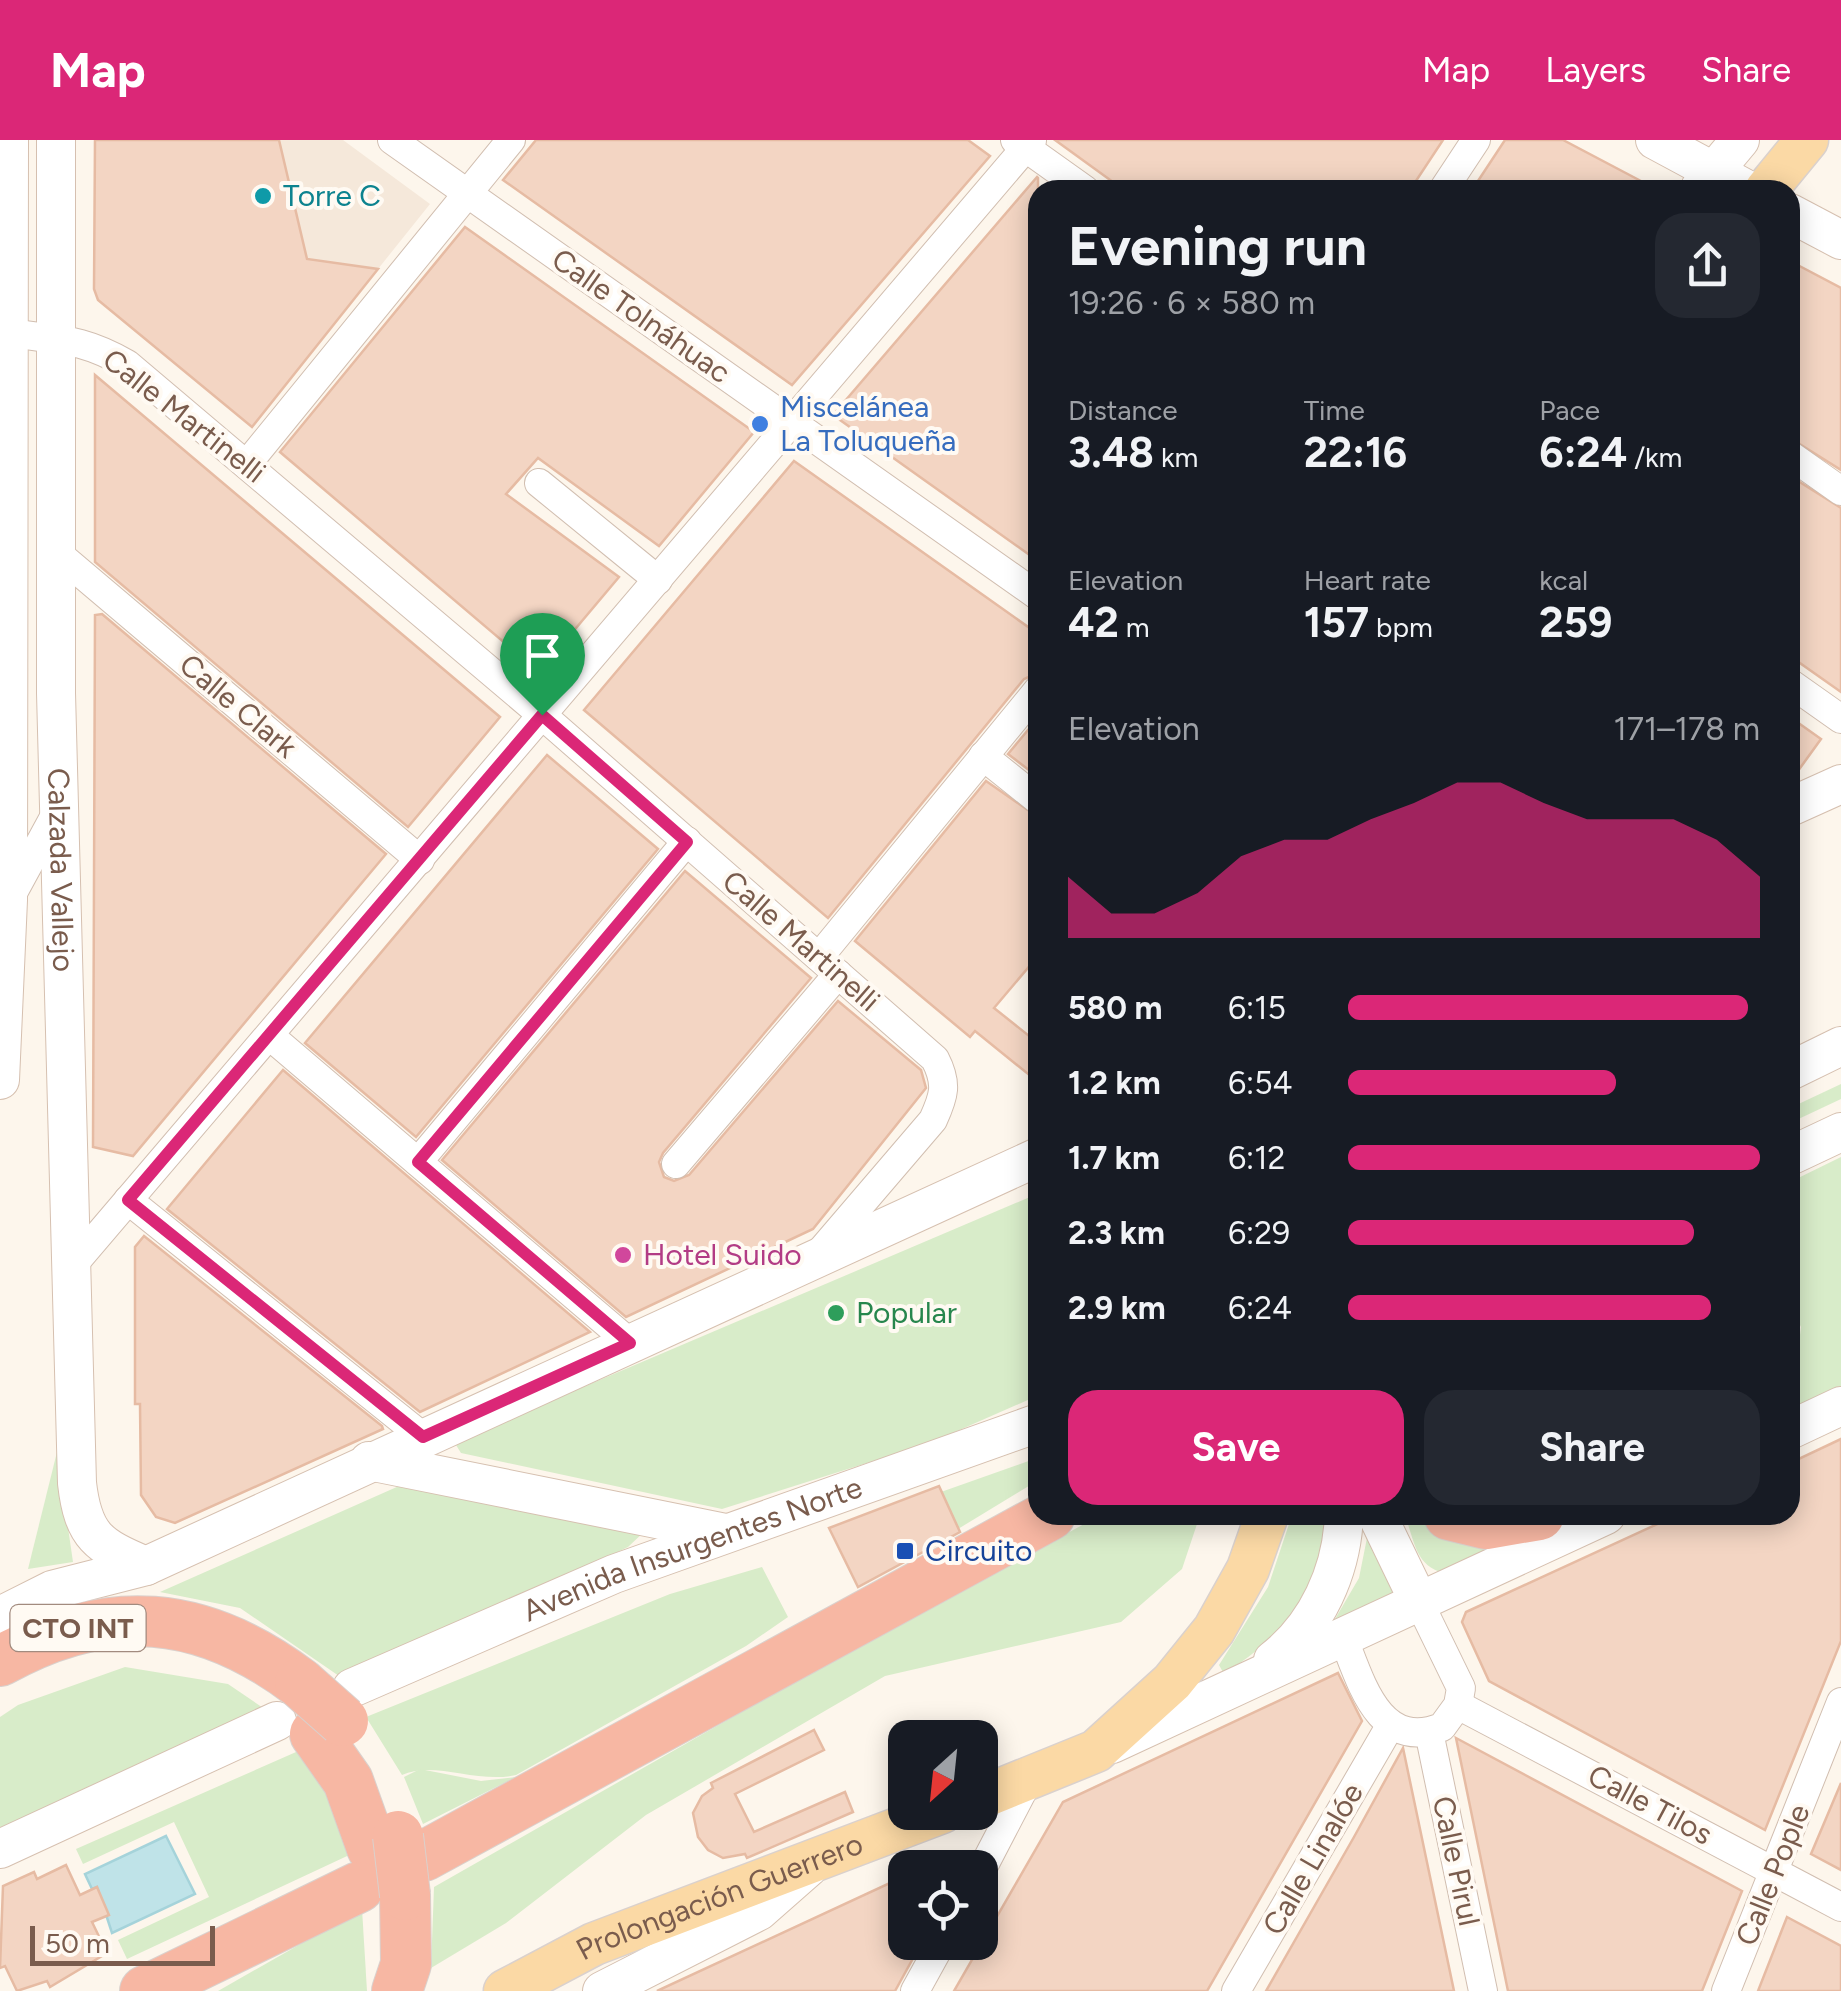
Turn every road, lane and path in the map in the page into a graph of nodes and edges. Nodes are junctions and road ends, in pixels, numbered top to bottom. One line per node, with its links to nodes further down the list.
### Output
1 (9, 140): 17 (main road, Calzada Vallejo)
2 (56, 140): 18 (main road, Calzada Vallejo)
3 (392, 140): 14 (street, Calle Tolnáhuac)
4 (510, 140): 14 (street)
5 (1476, 140): 11 (street)
6 (1655, 140): 12 (main road)
7 (1740, 140): 12 (main road)
8 (1807, 140): 13 (main road)
9 (1024, 142): 10 (street); 19 (street)
10 (1072, 180)
11 (1450, 180)
12 (1707, 180)
13 (1774, 180)
14 (467, 193): 19 (street, Calle Tolnáhuac); 21 (street)
15 (1800, 218): 16 (main road)
16 (1841, 240)
17 (6, 332): 18 (street, Calle Martinelli); 27 (main road, Calzada Vallejo)
18 (55, 336): 21 (street, Calle Martinelli); 24 (main road, Calzada Vallejo)
19 (790, 422): 25 (street); 26 (street, Calle Tolnáhuac)
20 (1800, 462): 23 (street)
21 (247, 464): 31 (street, Calle Martinelli)
22 (539, 483): 25 (street)
23 (1841, 491)
24 (56, 552): 29 (main road, Calzada Vallejo); 39 (street, Calle Clark)
25 (658, 580): 31 (street)
26 (1028, 589)
27 (4, 665): 29 (street); 40 (main road, Calzada Vallejo)
28 (1800, 690): 32 (street)
29 (56, 693): 37 (main road, Calzada Vallejo)
30 (1028, 702): 33 (street)
31 (542, 715): 38 (street, Calle Martinelli); 39 (street)
32 (1841, 719)
33 (983, 756): 35 (street); 41 (street)
34 (1841, 784): 36 (main road)
35 (1028, 792)
36 (1800, 802)
37 (58, 809): 40 (street); 54 (main road, Calzada Vallejo)
38 (687, 842): 41 (street, Calle Martinelli); 49 (street)
39 (420, 860): 43 (street)
40 (4, 907): 42 (main road, Calzada Vallejo)
41 (828, 965): 51 (street); 53 (street, Calle Martinelli)
42 (2, 990): 46 (main road, Calzada Vallejo)
43 (270, 1036): 49 (street); 52 (street)
44 (1841, 1046): 45 (main road)
45 (1800, 1066)
46 (0, 1080)
47 (1841, 1132): 48 (main road)
48 (1800, 1151)
49 (418, 1162): 55 (street)
50 (1028, 1162): 53 (main road)
51 (676, 1164)
52 (128, 1200): 54 (street); 59 (street)
53 (815, 1258): 55 (main road)
54 (72, 1266): 67 (main road, Calzada Vallejo)
55 (630, 1343): 59 (main road)
56 (1841, 1406): 57 (main road)
57 (1800, 1425)
58 (1028, 1427): 66 (main road, Avenida Insurgentes Norte)
59 (423, 1437): 60 (main road)
60 (369, 1461): 66 (main road); 67 (main road)
61 (1031, 1525): 86 (highway)
62 (1264, 1525): 79 (main road)
63 (1342, 1525): 72 (main road)
64 (1382, 1525): 68 (main road)
65 (1585, 1525): 68 (main road)
66 (734, 1534): 76 (main road, Avenida Insurgentes Norte)
67 (146, 1566): 69 (main road)
68 (1419, 1602): 70 (main road); 75 (street)
69 (0, 1616)
70 (1343, 1637): 72 (main road); 77 (street)
71 (0, 1661): 76 (highway, CTO INT)
72 (1243, 1683): 79 (main road)
73 (0, 1696): 76 (highway)
74 (1841, 1702): 87 (street, Calle Pople)
75 (1458, 1705): 78 (street); 87 (street, Calle Tilos)
76 (310, 1707): 83 (main road, Avenida Insurgentes Norte); 86 (highway)
77 (1390, 1726): 78 (street); 97 (street, Calle Linalóe)
78 (1429, 1732): 98 (street, Calle Pirul)
79 (1096, 1751): 80 (main road)
80 (1030, 1778): 81 (main road); 84 (street)
81 (998, 1791)
82 (896, 1830): 85 (main road, Prolongación Guerrero)
83 (0, 1849)
84 (992, 1850)
85 (816, 1861): 94 (main road, Prolongación Guerrero); 95 (main road)
86 (389, 1871): 90 (highway); 92 (highway); 93 (highway)
87 (1776, 1871): 88 (street, Calle Tilos); 99 (street, Calle Pople)
88 (1841, 1907)
89 (932, 1960): 96 (street)
90 (178, 1980): 91 (highway)
91 (144, 1991)
92 (389, 1991)
93 (397, 1991)
94 (505, 1991)
95 (602, 1991)
96 (915, 1991)
97 (1236, 1991)
98 (1483, 1991)
99 (1726, 1991)

